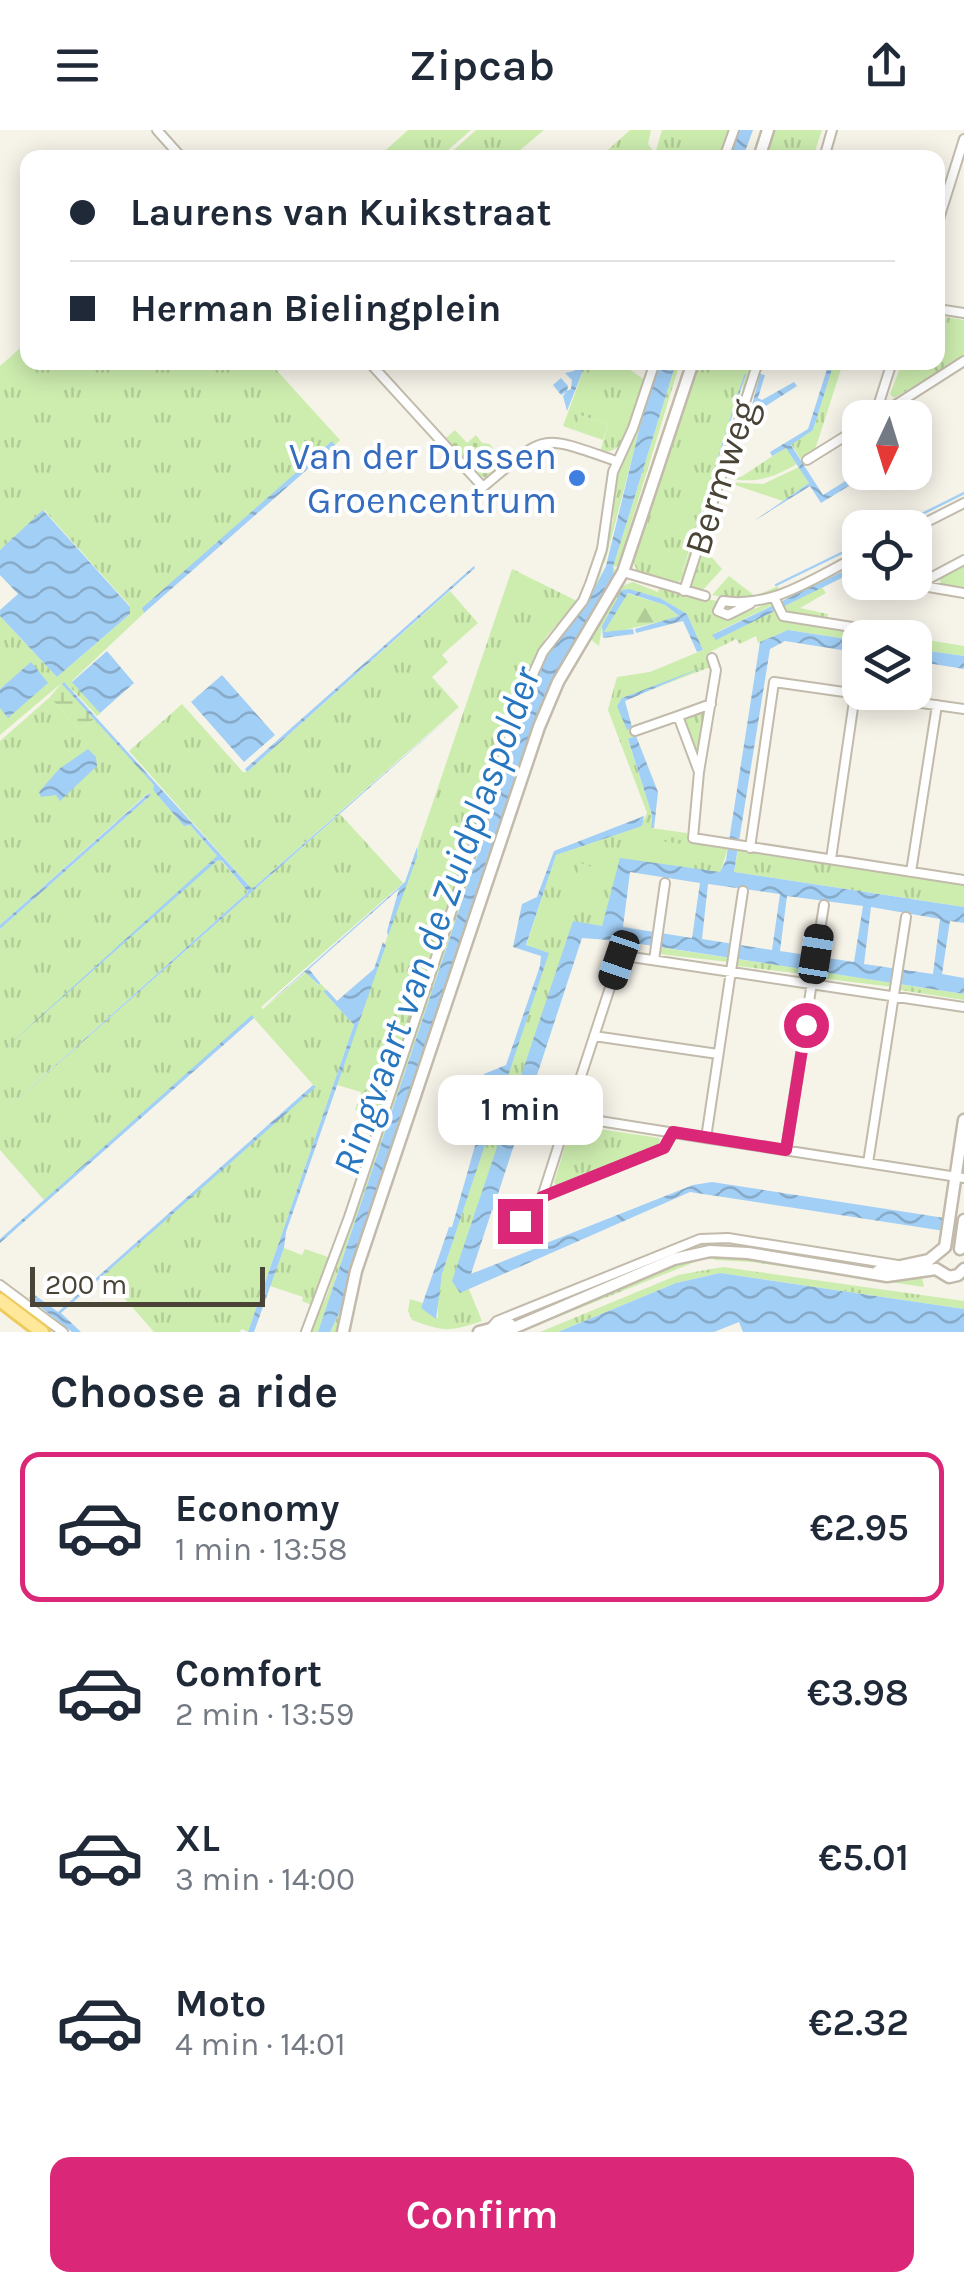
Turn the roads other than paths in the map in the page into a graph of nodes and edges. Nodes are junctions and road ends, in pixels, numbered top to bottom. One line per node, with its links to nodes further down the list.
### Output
1 (157, 130): 3 (street)
2 (964, 139): 4 (street)
3 (175, 150)
4 (945, 200)
5 (964, 361): 12 (street)
6 (377, 370): 15 (street)
7 (652, 370): 15 (street)
8 (690, 370): 20 (street)
9 (755, 370): 21 (street, Bermweg)
10 (889, 370): 11 (street)
11 (880, 400)
12 (903, 400)
13 (842, 439): 14 (street)
14 (807, 460)
15 (616, 461): 75 (street)
16 (964, 504): 17 (street)
17 (932, 520)
18 (964, 560): 22 (street)
19 (842, 565): 24 (street)
20 (623, 572): 21 (street); 76 (street)
21 (684, 591): 23 (street)
22 (964, 593)
23 (705, 596)
24 (776, 600): 25 (street); 26 (street)
25 (750, 604)
26 (842, 625)
27 (712, 658): 29 (street)
28 (842, 692): 37 (street)
29 (712, 704): 34 (street); 36 (street)
30 (932, 704): 31 (street)
31 (937, 705): 32 (street); 39 (street)
32 (964, 709)
33 (854, 710): 38 (street)
34 (678, 716): 35 (street); 36 (street)
35 (635, 731)
36 (699, 772): 37 (street)
37 (745, 847): 38 (street)
38 (831, 860): 39 (street)
39 (912, 872): 40 (street)
40 (964, 880)
41 (665, 882): 45 (street)
42 (742, 891): 46 (street)
43 (824, 905): 47 (street)
44 (906, 918): 48 (street)
45 (654, 956): 46 (street); 50 (street)
46 (731, 967): 47 (street); 51 (street)
47 (813, 980): 48 (street); 56 (street)
48 (894, 992): 49 (street); 57 (street)
49 (964, 1006)
50 (594, 1036): 51 (street); 52 (street)
51 (718, 1054): 55 (street)
52 (568, 1116): 54 (street); 59 (street)
53 (964, 1120): 58 (street)
54 (673, 1132): 55 (street); 59 (street)
55 (706, 1138): 56 (street)
56 (786, 1150): 57 (street)
57 (868, 1163): 58 (street)
58 (960, 1177): 63 (street)
59 (542, 1197): 62 (street)
60 (964, 1220): 61 (street)
61 (962, 1234): 64 (street)
62 (504, 1240)
63 (945, 1247): 64 (street); 65 (street)
64 (962, 1252)
65 (936, 1262): 66 (street); 67 (street); 68 (street)
66 (902, 1266): 67 (street); 72 (street)
67 (872, 1272): 71 (street)
68 (963, 1272)
69 (0, 1284): 74 (street)
70 (0, 1300): 73 (main road)
71 (531, 1319): 72 (street); 77 (street)
72 (484, 1330)
73 (42, 1332)
74 (63, 1332)
75 (306, 1332)
76 (343, 1332)
77 (504, 1332)

